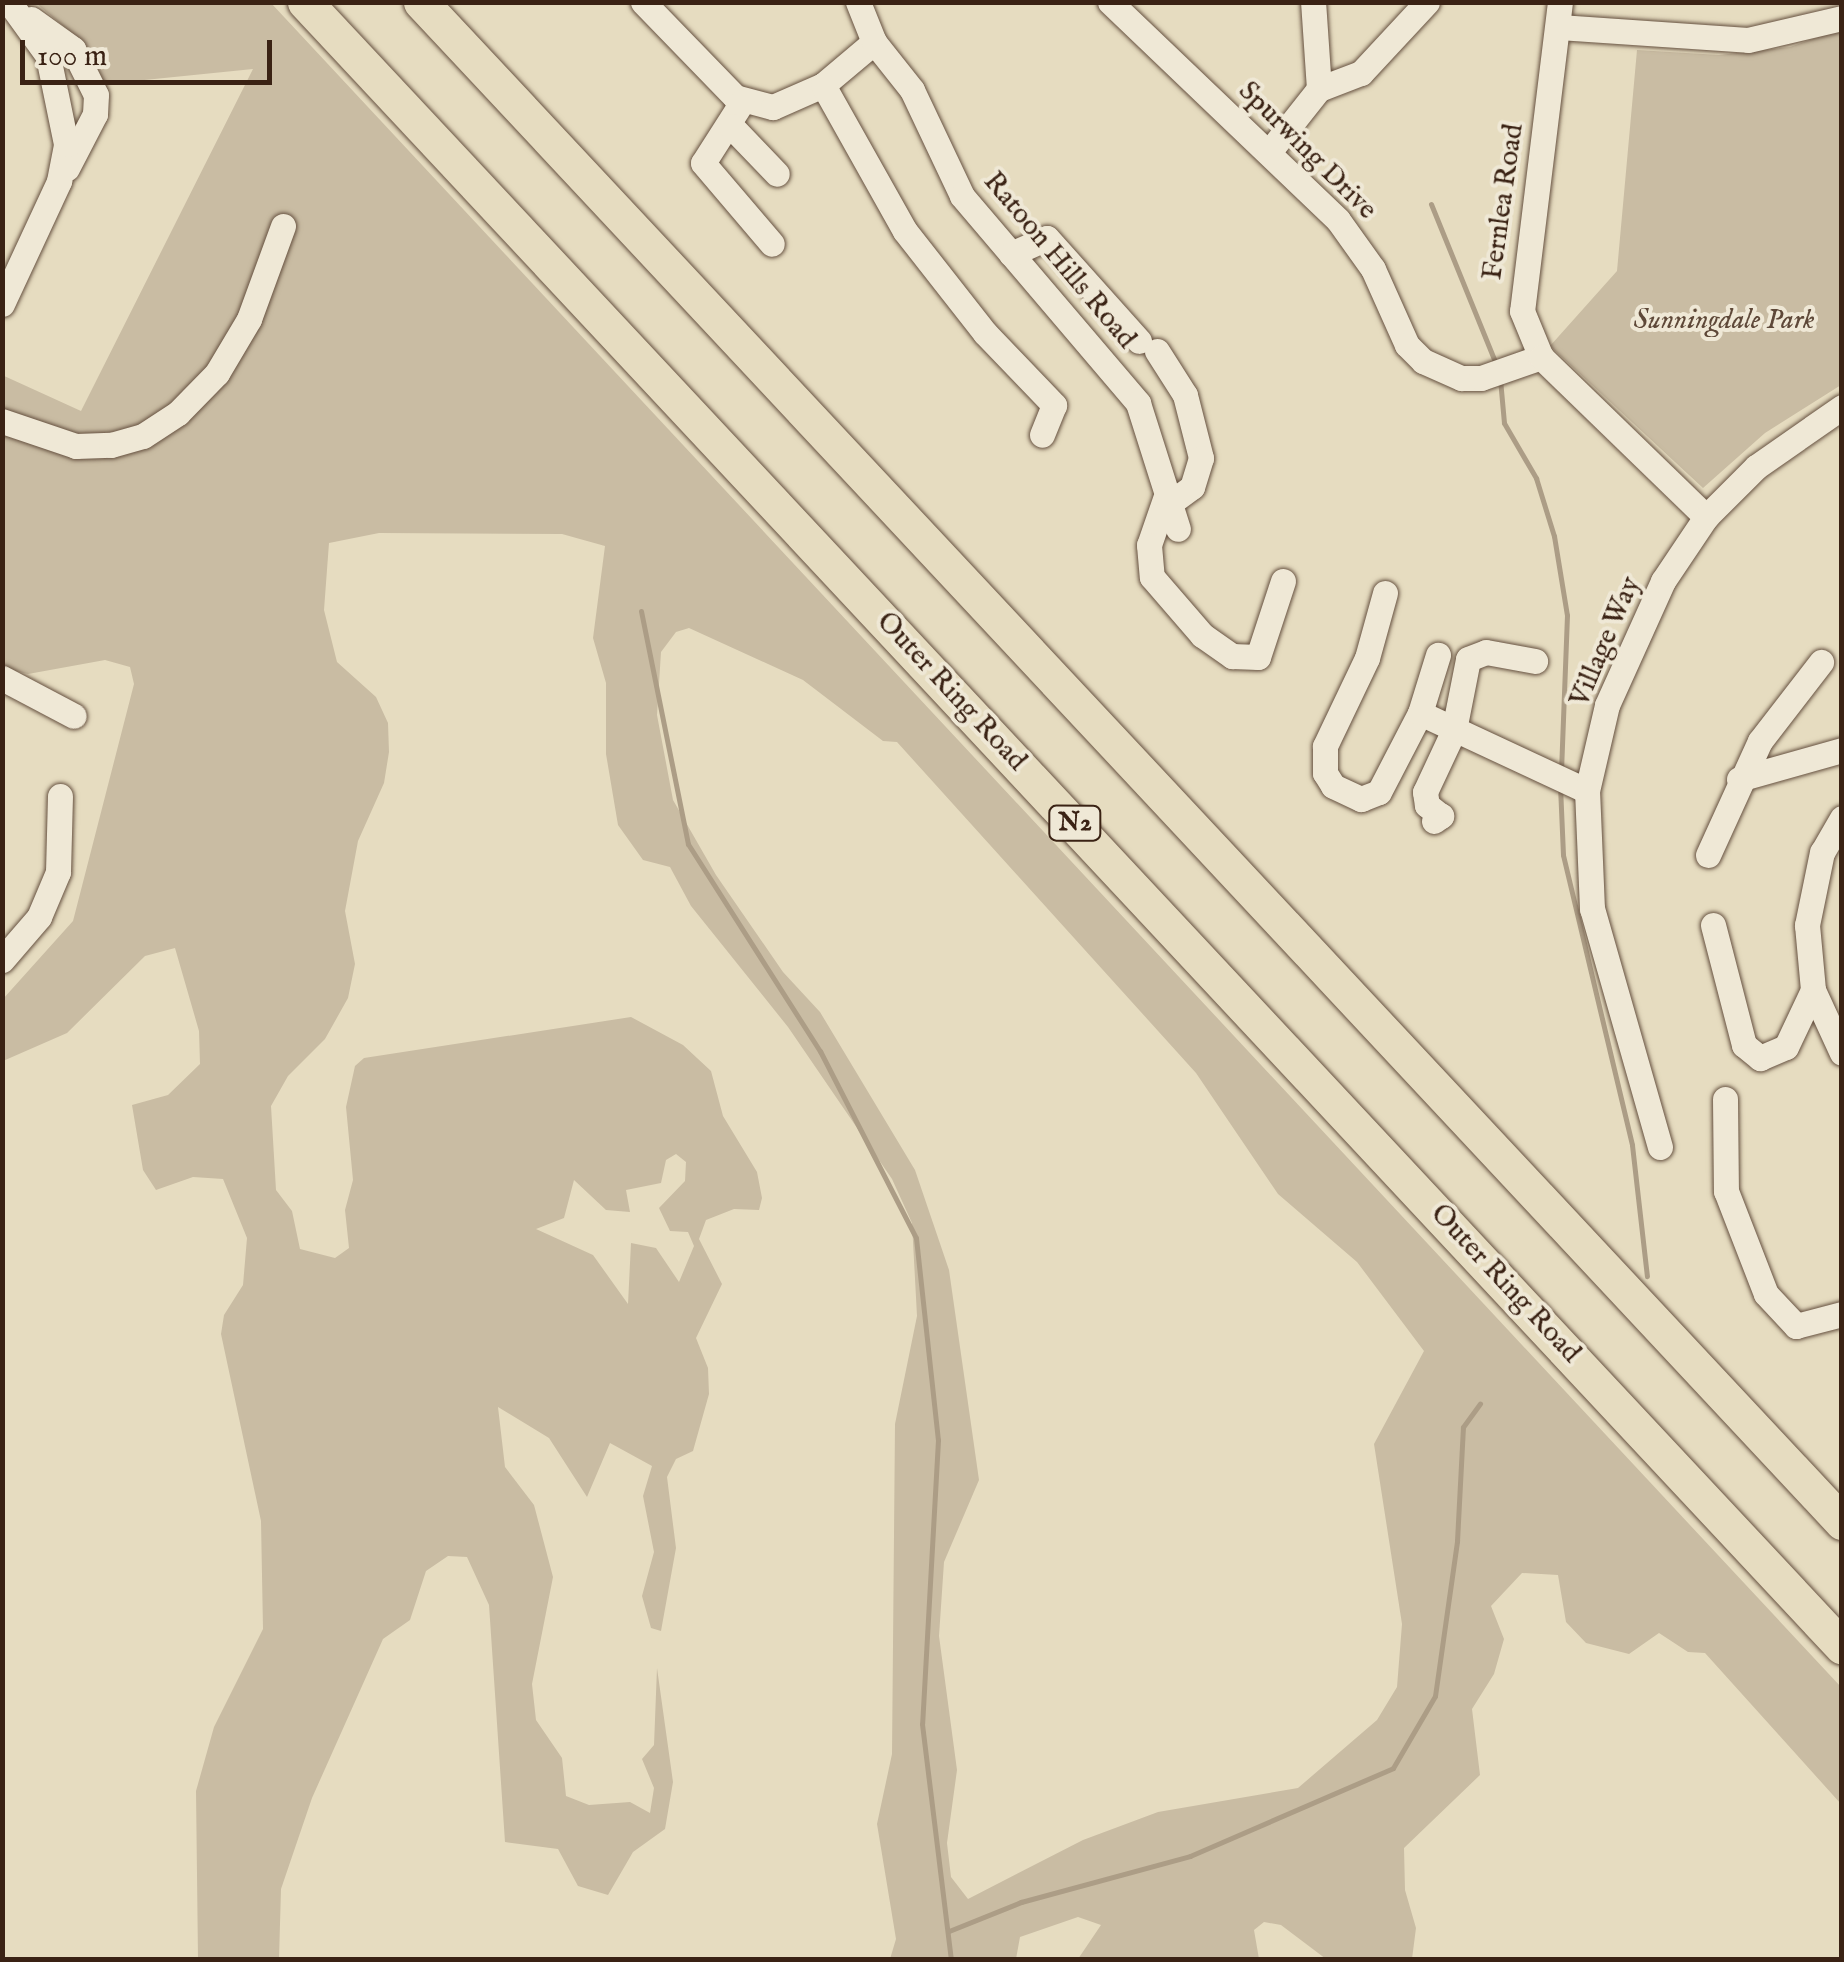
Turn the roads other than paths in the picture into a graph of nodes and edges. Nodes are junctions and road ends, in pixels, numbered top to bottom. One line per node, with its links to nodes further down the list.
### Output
1 (305, 2): 54 (highway, Outer Ring Road / N2)
2 (421, 2): 53 (highway)
3 (644, 2): 14 (street)
4 (858, 2): 11 (street, Ratoon Hills Road)
5 (1110, 2): 16 (street, Spurwing Drive)
6 (1313, 2): 13 (street)
7 (1427, 2): 13 (street)
8 (11, 5): 18 (street); 18 (street)
9 (1560, 15): 10 (street); 23 (street, Fernlea Road)
10 (1842, 18)
11 (874, 42): 12 (street); 21 (street, Ratoon Hills Road)
12 (824, 85): 14 (street); 26 (street)
13 (1319, 89): 16 (street)
14 (742, 102): 15 (street)
15 (731, 126): 17 (street); 20 (street)
16 (1269, 152): 23 (street, Spurwing Drive)
17 (777, 174)
18 (59, 182): 22 (street)
19 (283, 226): 25 (street)
20 (772, 244)
21 (1011, 254): 27 (street, Ratoon Hills Road); 27 (street)
22 (2, 304)
23 (1541, 357): 28 (street, Fernlea Road)
24 (1842, 407): 28 (street, Village Way)
25 (2, 421)
26 (1042, 435)
27 (1168, 498): 29 (street, Ratoon Hills Road); 30 (street)
28 (1706, 517): 41 (street, Village Way)
29 (1178, 529)
30 (1283, 581)
31 (1386, 593): 36 (street)
32 (1438, 655): 36 (street)
33 (1535, 660): 38 (street)
34 (1821, 662): 40 (street)
35 (2, 678): 37 (street)
36 (1420, 714): 38 (street)
37 (74, 716)
38 (1454, 730): 41 (street); 44 (street)
39 (1842, 750): 40 (street)
40 (1738, 779): 45 (street)
41 (1587, 792): 51 (street, Village Way)
42 (60, 796): 47 (street)
43 (1842, 818): 48 (street)
44 (1434, 821)
45 (1708, 854)
46 (1713, 925): 48 (street)
47 (2, 960)
48 (1813, 990): 49 (street)
49 (1842, 1053)
50 (1725, 1099): 52 (street)
51 (1660, 1148)
52 (1842, 1314)
53 (1842, 1522)
54 (1842, 1647)

